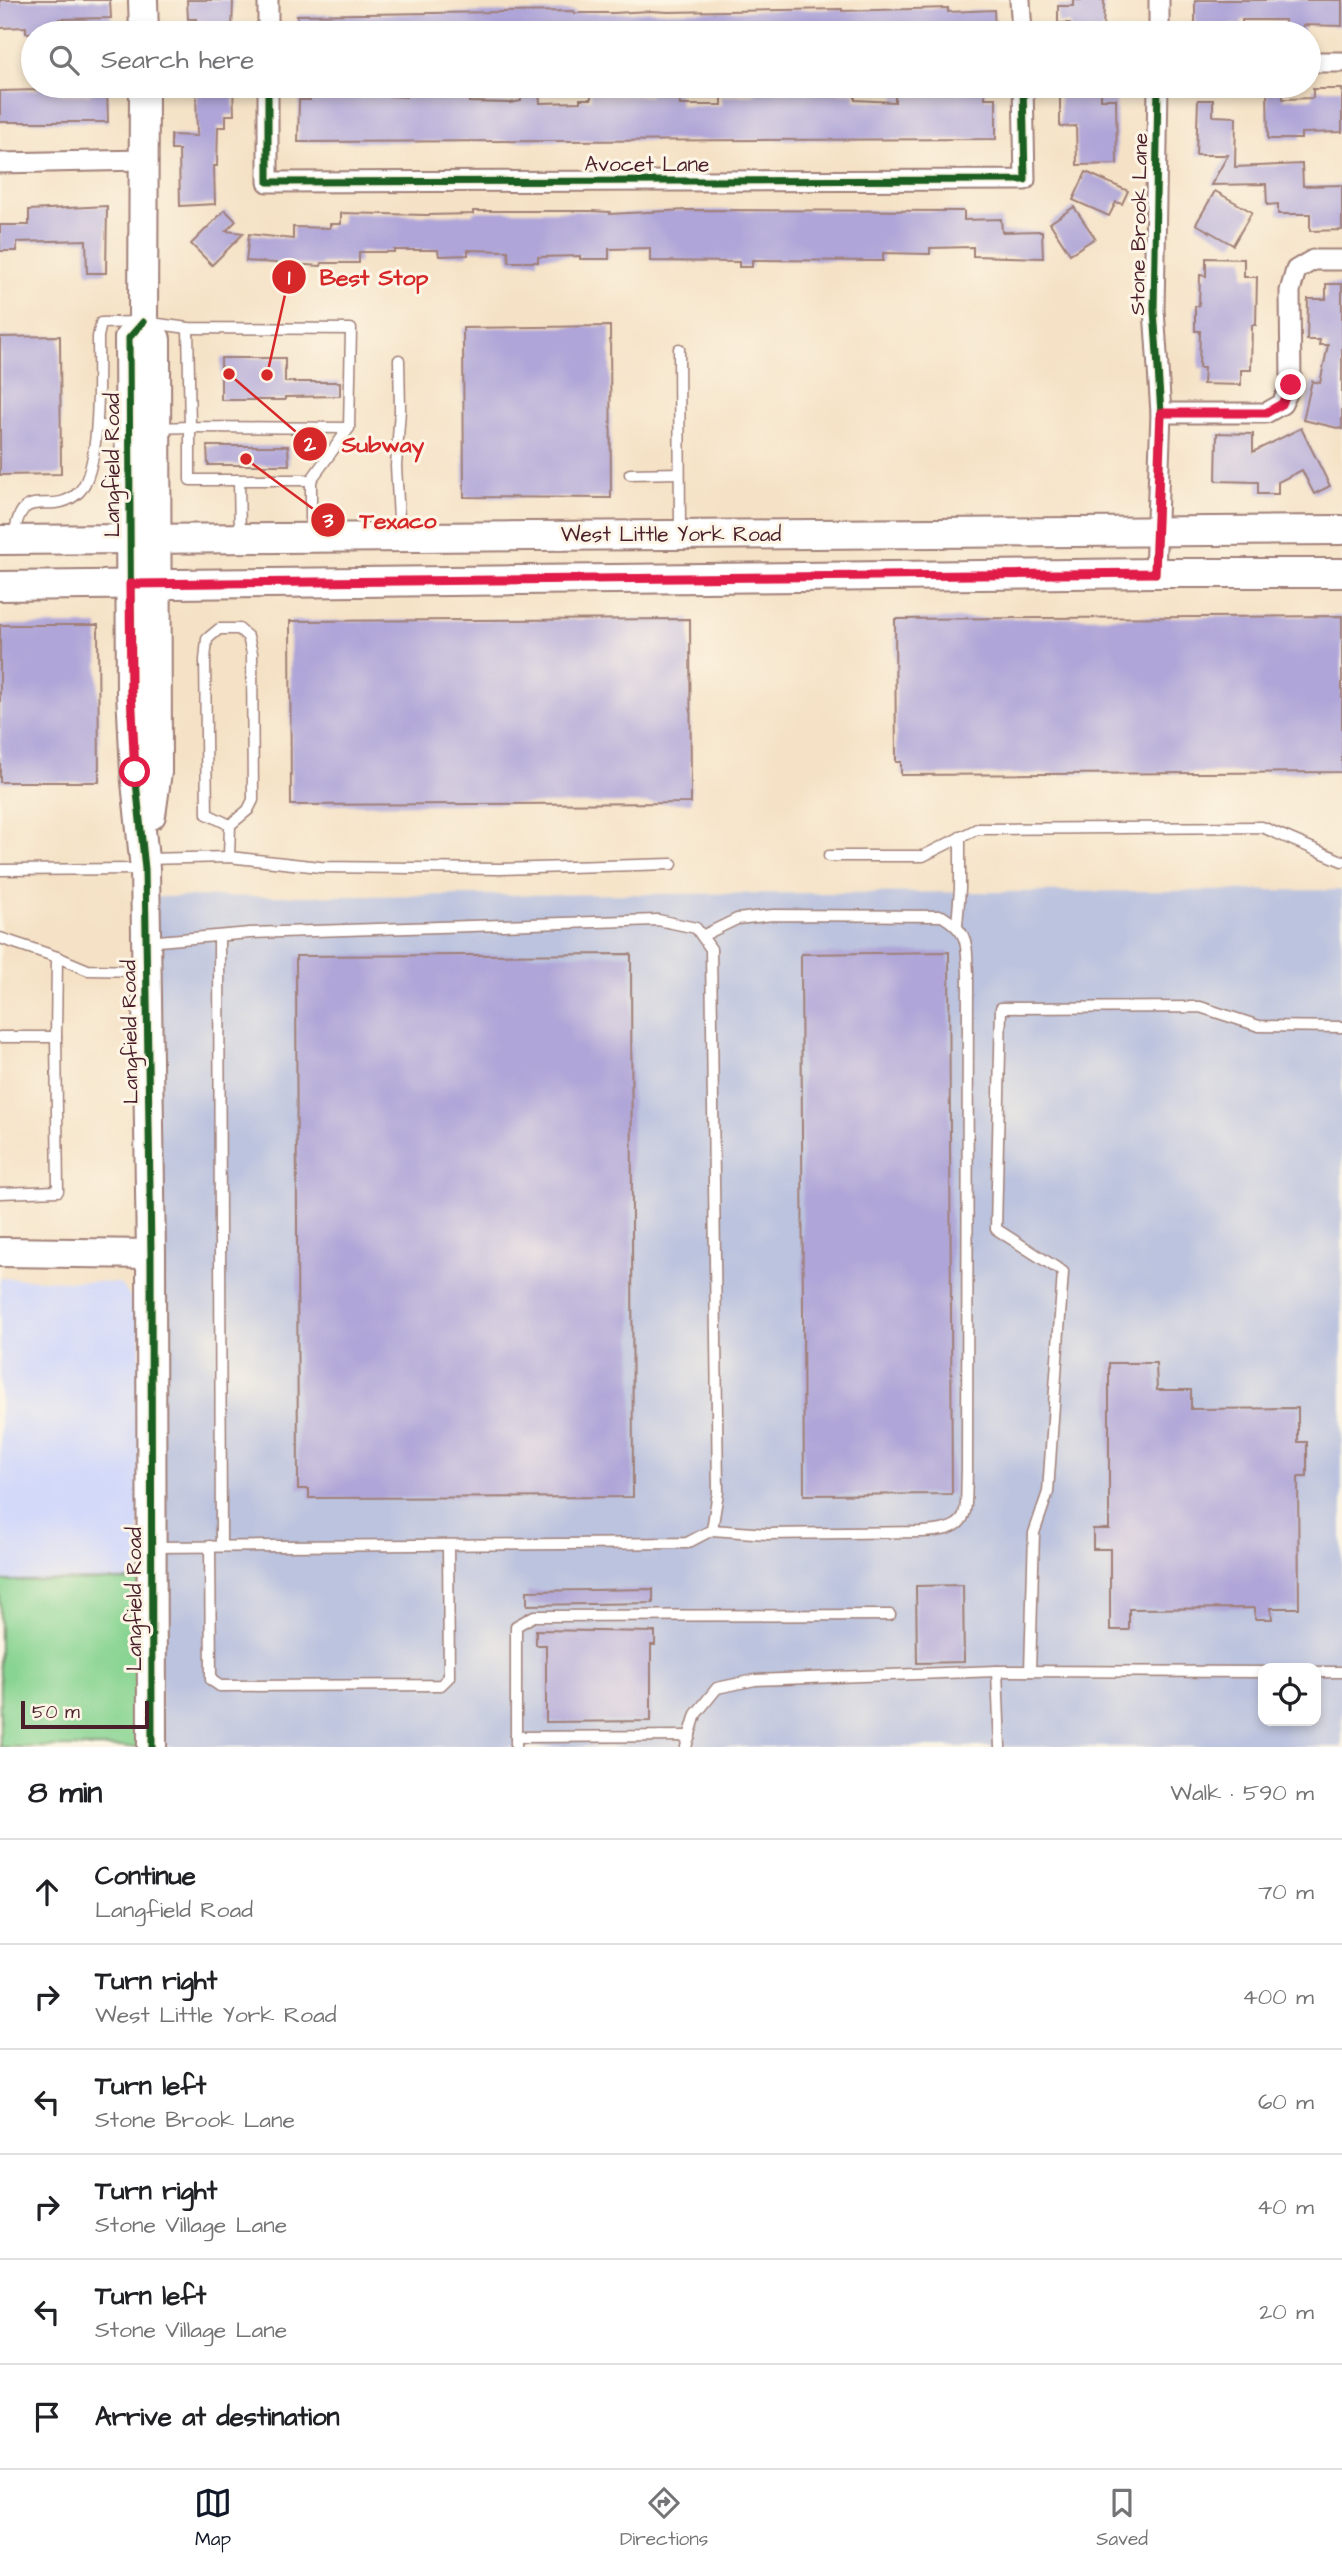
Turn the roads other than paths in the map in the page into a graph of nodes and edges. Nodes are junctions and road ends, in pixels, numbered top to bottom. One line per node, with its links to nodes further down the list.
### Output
1 (143, 0): 5 (main road)
2 (268, 0): 6 (street)
3 (1020, 0): 7 (street)
4 (1159, 0): 8 (street)
5 (144, 21)
6 (268, 21)
7 (1021, 21)
8 (1159, 21)
9 (1321, 62): 10 (street)
10 (1342, 62)
11 (144, 98): 15 (main road, Langfield Road)
12 (268, 98): 13 (street, Avocet Lane)
13 (1023, 98)
14 (1158, 98): 22 (street, Stone Brook Lane)
15 (144, 160): 16 (street); 19 (main road, Langfield Road)
16 (0, 163)
17 (1342, 260): 22 (street)
18 (188, 328): 19 (lane); 25 (lane); 26 (lane)
19 (149, 330): 23 (lane); 24 (main road, Langfield Road)
20 (679, 349): 27 (lane)
21 (399, 360): 37 (lane)
22 (1161, 413): 32 (street, Stone Brook Lane)
23 (97, 426): 24 (lane); 40 (lane)
24 (143, 427): 25 (lane); 38 (main road, Langfield Road)
25 (190, 427): 26 (lane); 29 (lane)
26 (349, 428): 30 (lane)
27 (679, 473): 28 (lane); 34 (lane)
28 (630, 474)
29 (239, 480): 30 (lane); 39 (lane)
30 (311, 480): 36 (lane)
31 (1342, 530): 32 (main road, West Little York Road)
32 (1157, 531): 33 (main road, West Little York Road); 41 (street, Stone Brook Lane)
33 (798, 533): 34 (main road, West Little York Road); 43 (main road)
34 (680, 534): 35 (main road, West Little York Road)
35 (478, 536): 37 (main road, West Little York Road); 44 (main road)
36 (311, 537): 37 (main road, West Little York Road); 39 (main road, West Little York Road)
37 (400, 537)
38 (143, 538): 39 (main road, West Little York Road); 40 (main road, West Little York Road); 45 (main road, Langfield Road)
39 (240, 538)
40 (7, 540)
41 (1155, 573): 42 (main road, West Little York Road); 43 (main road, West Little York Road)
42 (1342, 573)
43 (800, 577): 44 (main road, West Little York Road)
44 (480, 581): 45 (main road, West Little York Road)
45 (143, 584): 46 (main road, West Little York Road); 52 (main road, Langfield Road)
46 (0, 586)
47 (230, 825): 47 (lane); 50 (lane)
48 (960, 837): 49 (lane); 51 (lane); 55 (lane)
49 (829, 856)
50 (229, 857): 52 (lane); 53 (lane)
51 (1342, 860)
52 (145, 864): 54 (lane); 59 (main road, Langfield Road)
53 (672, 864)
54 (0, 870)
55 (957, 925): 57 (lane); 68 (lane)
56 (219, 936): 57 (lane); 59 (lane); 70 (lane)
57 (702, 936): 68 (lane)
58 (0, 938): 60 (lane)
59 (146, 942): 61 (main road, Langfield Road)
60 (57, 957): 61 (lane); 64 (lane)
61 (147, 971): 67 (main road, Langfield Road)
62 (1342, 1027): 74 (lane)
63 (0, 1037): 64 (lane)
64 (56, 1037): 65 (lane)
65 (0, 1193)
66 (0, 1252): 67 (main road)
67 (151, 1254): 71 (main road, Langfield Road)
68 (712, 1531): 69 (lane)
69 (448, 1545): 70 (lane); 70 (lane)
70 (216, 1546): 71 (lane)
71 (152, 1547): 80 (main road, Langfield Road)
72 (890, 1615): 79 (lane)
73 (997, 1671): 74 (lane); 78 (lane); 82 (lane)
74 (1030, 1671): 75 (lane)
75 (1258, 1672)
76 (1321, 1672): 77 (lane)
77 (1342, 1672)
78 (690, 1736): 79 (lane); 81 (lane)
79 (516, 1742)
80 (152, 1747)
81 (687, 1747)
82 (1000, 1747)

